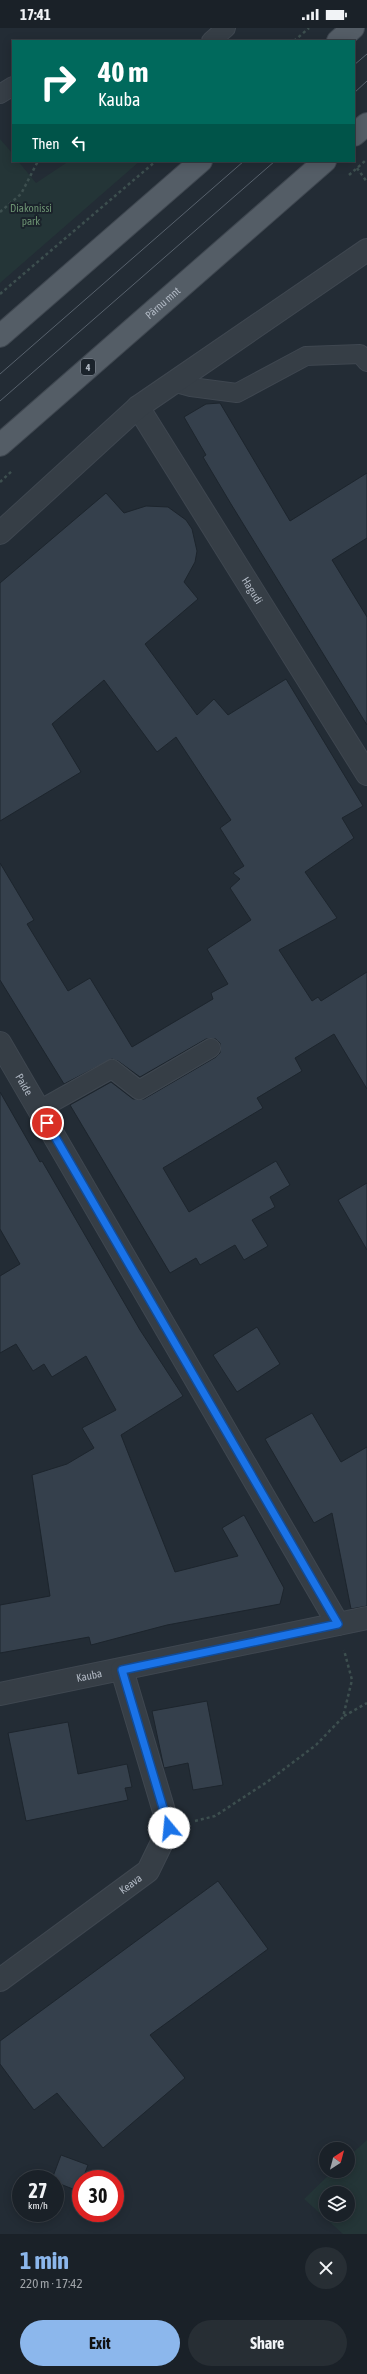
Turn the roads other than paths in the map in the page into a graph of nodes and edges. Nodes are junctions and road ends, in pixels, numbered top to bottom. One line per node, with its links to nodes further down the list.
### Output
1 (226, 28): 3 (lane)
2 (353, 28): 4 (main road)
3 (212, 40)
4 (339, 40)
5 (12, 87): 6 (lane)
6 (0, 94)
7 (367, 124): 8 (main road)
8 (355, 135)
9 (200, 162): 12 (main road)
10 (324, 162): 16 (main road, Pärnu mnt / 4)
11 (367, 250): 14 (street)
12 (0, 336)
13 (367, 362): 14 (lane)
14 (173, 382): 15 (street)
15 (138, 407): 17 (street); 18 (street, Hagudi)
16 (0, 445)
17 (0, 533)
18 (367, 774)
19 (0, 1043): 21 (street, Paide)
20 (211, 1048): 21 (lane)
21 (39, 1110): 23 (street, Paide)
22 (367, 1618): 23 (street, Kauba)
23 (338, 1624): 24 (street, Kauba)
24 (122, 1670): 25 (street, Kauba); 26 (street, Keava)
25 (0, 1694)
26 (0, 1980)

